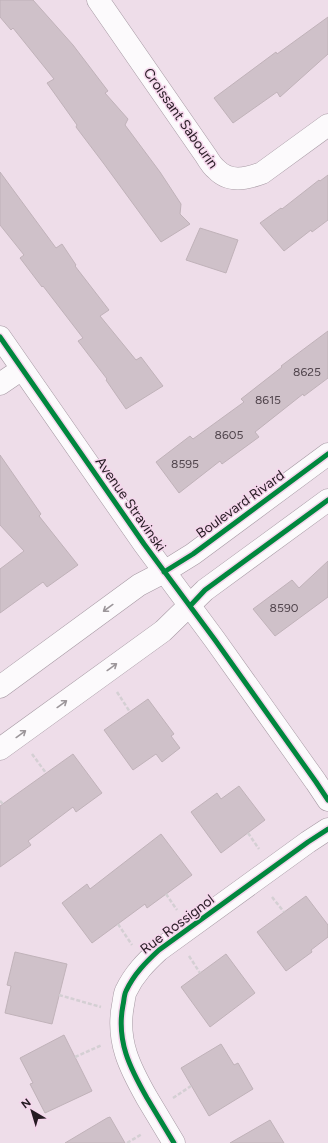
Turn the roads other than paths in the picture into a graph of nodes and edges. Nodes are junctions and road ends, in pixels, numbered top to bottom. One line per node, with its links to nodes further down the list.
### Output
1 (98, 0): 2 (street, Croissant Sabourin)
2 (328, 125)
3 (0, 337): 4 (street, Avenue Stravinski)
4 (22, 369): 5 (street); 8 (street, Avenue Stravinski)
5 (0, 384)
6 (328, 454): 8 (street, Boulevard Rivard)
7 (328, 500): 9 (street)
8 (164, 572): 9 (street, Avenue Stravinski); 10 (street, Boulevard Rivard, one-way to 10)
9 (190, 606): 11 (street, one-way to 9); 12 (street, Avenue Stravinski)
10 (0, 687)
11 (0, 749)
12 (328, 800)
13 (328, 829): 14 (street, Rue Rossignol)
14 (174, 1143)

